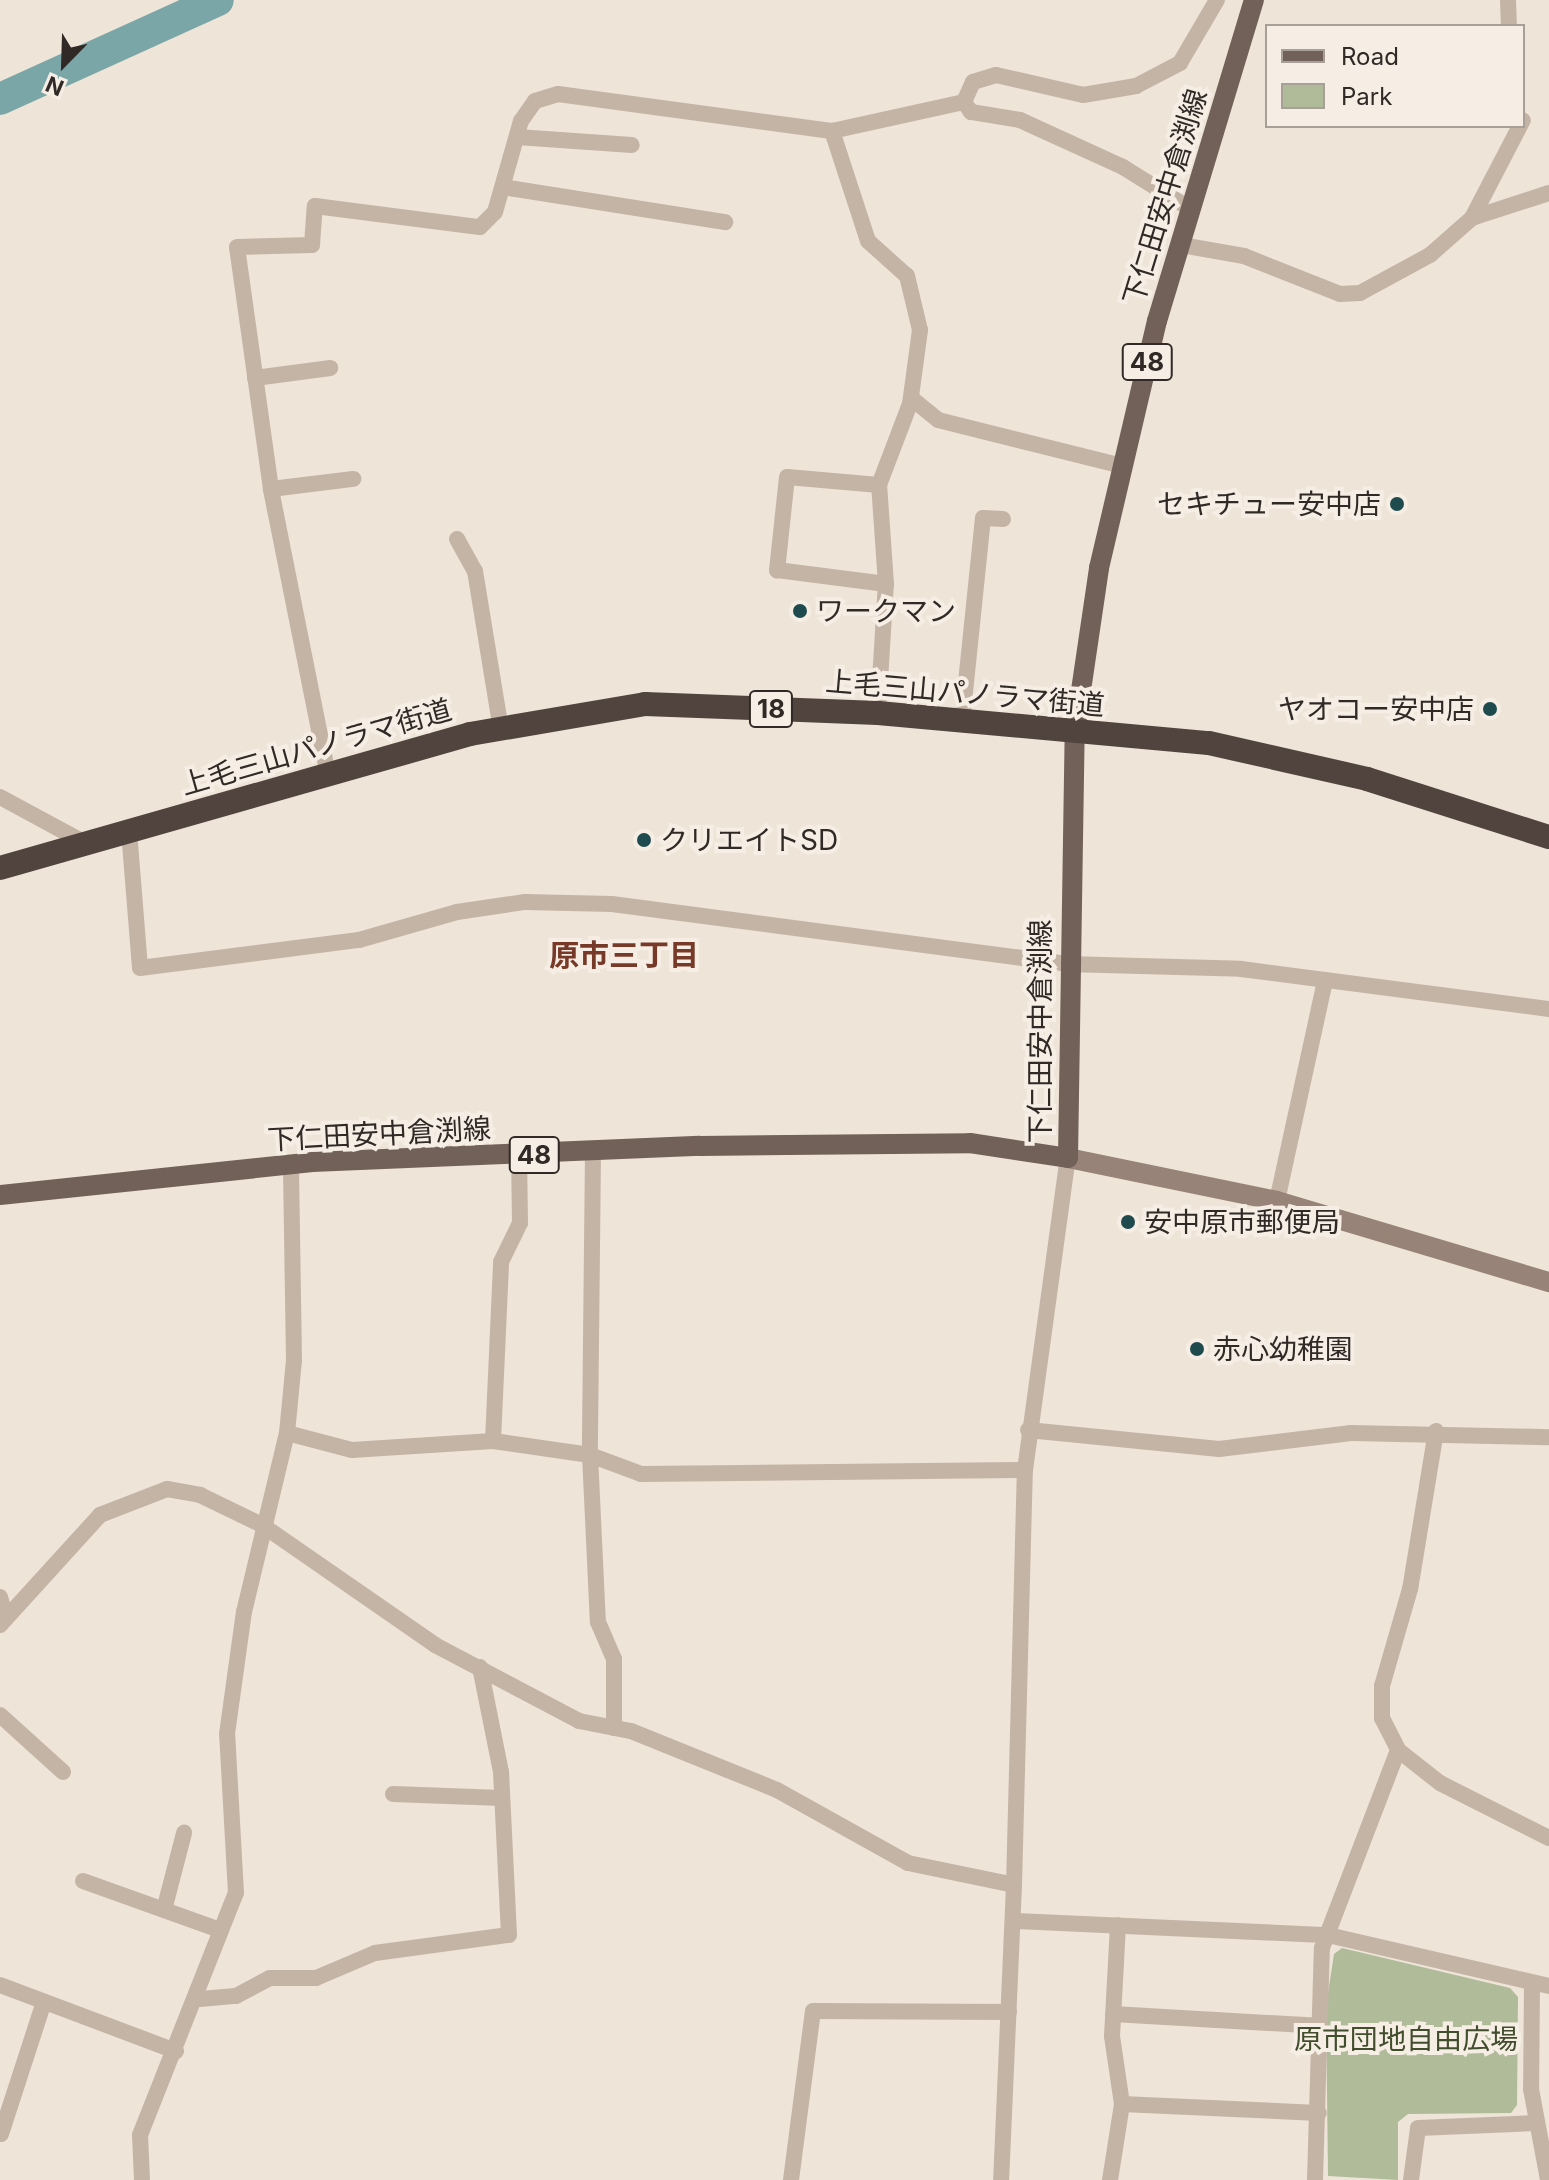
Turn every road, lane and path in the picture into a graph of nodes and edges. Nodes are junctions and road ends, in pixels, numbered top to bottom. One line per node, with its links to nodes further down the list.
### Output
1 (1217, 0): 5 (street)
2 (1254, 0): 12 (main road, 下仁田安中倉渕線 / 48)
3 (1508, 0): 4 (street)
4 (1509, 24)
5 (964, 102): 7 (street); 12 (street)
6 (1519, 128): 13 (street)
7 (832, 131): 8 (street); 18 (street)
8 (517, 137): 9 (street); 10 (street)
9 (632, 145)
10 (503, 187): 14 (street); 17 (street)
11 (1549, 193): 13 (street)
12 (1192, 210): 15 (main road, 下仁田安中倉渕線 / 48)
13 (1472, 218): 15 (street)
14 (725, 222)
15 (1181, 245): 19 (main road, 下仁田安中倉渕線 / 48)
16 (330, 368): 17 (street)
17 (255, 378): 22 (street)
18 (911, 398): 19 (street); 21 (street)
19 (1123, 466): 29 (main road, 下仁田安中倉渕線 / 48)
20 (353, 479): 22 (street)
21 (879, 485): 25 (street); 25 (street)
22 (271, 489): 30 (street)
23 (1003, 519): 27 (street)
24 (457, 539): 28 (street)
25 (886, 584): 26 (street)
26 (878, 713): 27 (highway, 上毛三山パノラマ街道 / 18); 28 (highway, 上毛三山パノラマ街道 / 18)
27 (962, 721): 29 (highway, 上毛三山パノラマ街道 / 18)
28 (501, 729): 30 (highway, 上毛三山パノラマ街道 / 18)
29 (1075, 731): 33 (highway, 上毛三山パノラマ街道 / 18); 36 (main road, 下仁田安中倉渕線 / 48)
30 (328, 775): 32 (highway, 上毛三山パノラマ街道 / 18)
31 (0, 797): 34 (street)
32 (129, 831): 34 (highway, 上毛三山パノラマ街道 / 18); 36 (street)
33 (1549, 837)
34 (85, 843): 35 (highway, 上毛三山パノラマ街道 / 18)
35 (0, 868)
36 (1067, 964): 37 (street); 41 (main road, 下仁田安中倉渕線 / 48)
37 (1325, 980): 38 (street); 44 (street)
38 (1549, 1009)
39 (593, 1151): 40 (main road, 下仁田安中倉渕線 / 48); 41 (main road, 下仁田安中倉渕線 / 48); 51 (street)
40 (519, 1155): 42 (main road, 下仁田安中倉渕線 / 48); 50 (street)
41 (1068, 1158): 44 (main road); 46 (street)
42 (291, 1163): 43 (main road, 下仁田安中倉渕線 / 48); 48 (street)
43 (0, 1195)
44 (1277, 1201): 45 (main road)
45 (1549, 1282)
46 (1028, 1430): 47 (street); 52 (street)
47 (1436, 1431): 49 (street); 59 (street)
48 (287, 1433): 50 (street); 53 (street)
49 (1549, 1437)
50 (493, 1441): 51 (street)
51 (590, 1455): 52 (street); 58 (street)
52 (1025, 1470): 66 (street)
53 (262, 1525): 55 (street); 56 (street); 70 (street)
54 (0, 1597): 55 (street)
55 (3, 1622)
56 (480, 1667): 58 (street); 62 (street)
57 (0, 1715): 60 (street)
58 (614, 1728): 66 (street)
59 (1398, 1750): 64 (street); 71 (street)
60 (63, 1772)
61 (393, 1794): 62 (street)
62 (502, 1798): 75 (street)
63 (184, 1833): 67 (street)
64 (1549, 1838)
65 (83, 1881): 67 (street)
66 (1014, 1885): 68 (street)
67 (164, 1910): 70 (street)
68 (1016, 1921): 69 (street); 77 (street)
69 (1118, 1925): 71 (street); 78 (street)
70 (220, 1930): 75 (street)
71 (1328, 1935): 72 (street); 79 (street)
72 (1532, 1983): 74 (street); 83 (street)
73 (0, 1985): 76 (street)
74 (1549, 1986)
75 (200, 1999): 80 (street)
76 (44, 2002): 80 (street); 84 (street)
77 (1009, 2012): 86 (street); 87 (street)
78 (1113, 2014): 79 (street); 81 (street)
79 (1319, 2026): 82 (street)
80 (176, 2051): 85 (street)
81 (1122, 2104): 82 (street); 88 (street)
82 (1319, 2113): 89 (street)
83 (1535, 2123): 90 (street); 91 (street)
84 (1, 2134)
85 (142, 2180)
86 (791, 2180)
87 (1001, 2180)
88 (1110, 2180)
89 (1315, 2180)
90 (1411, 2180)
91 (1548, 2180)

